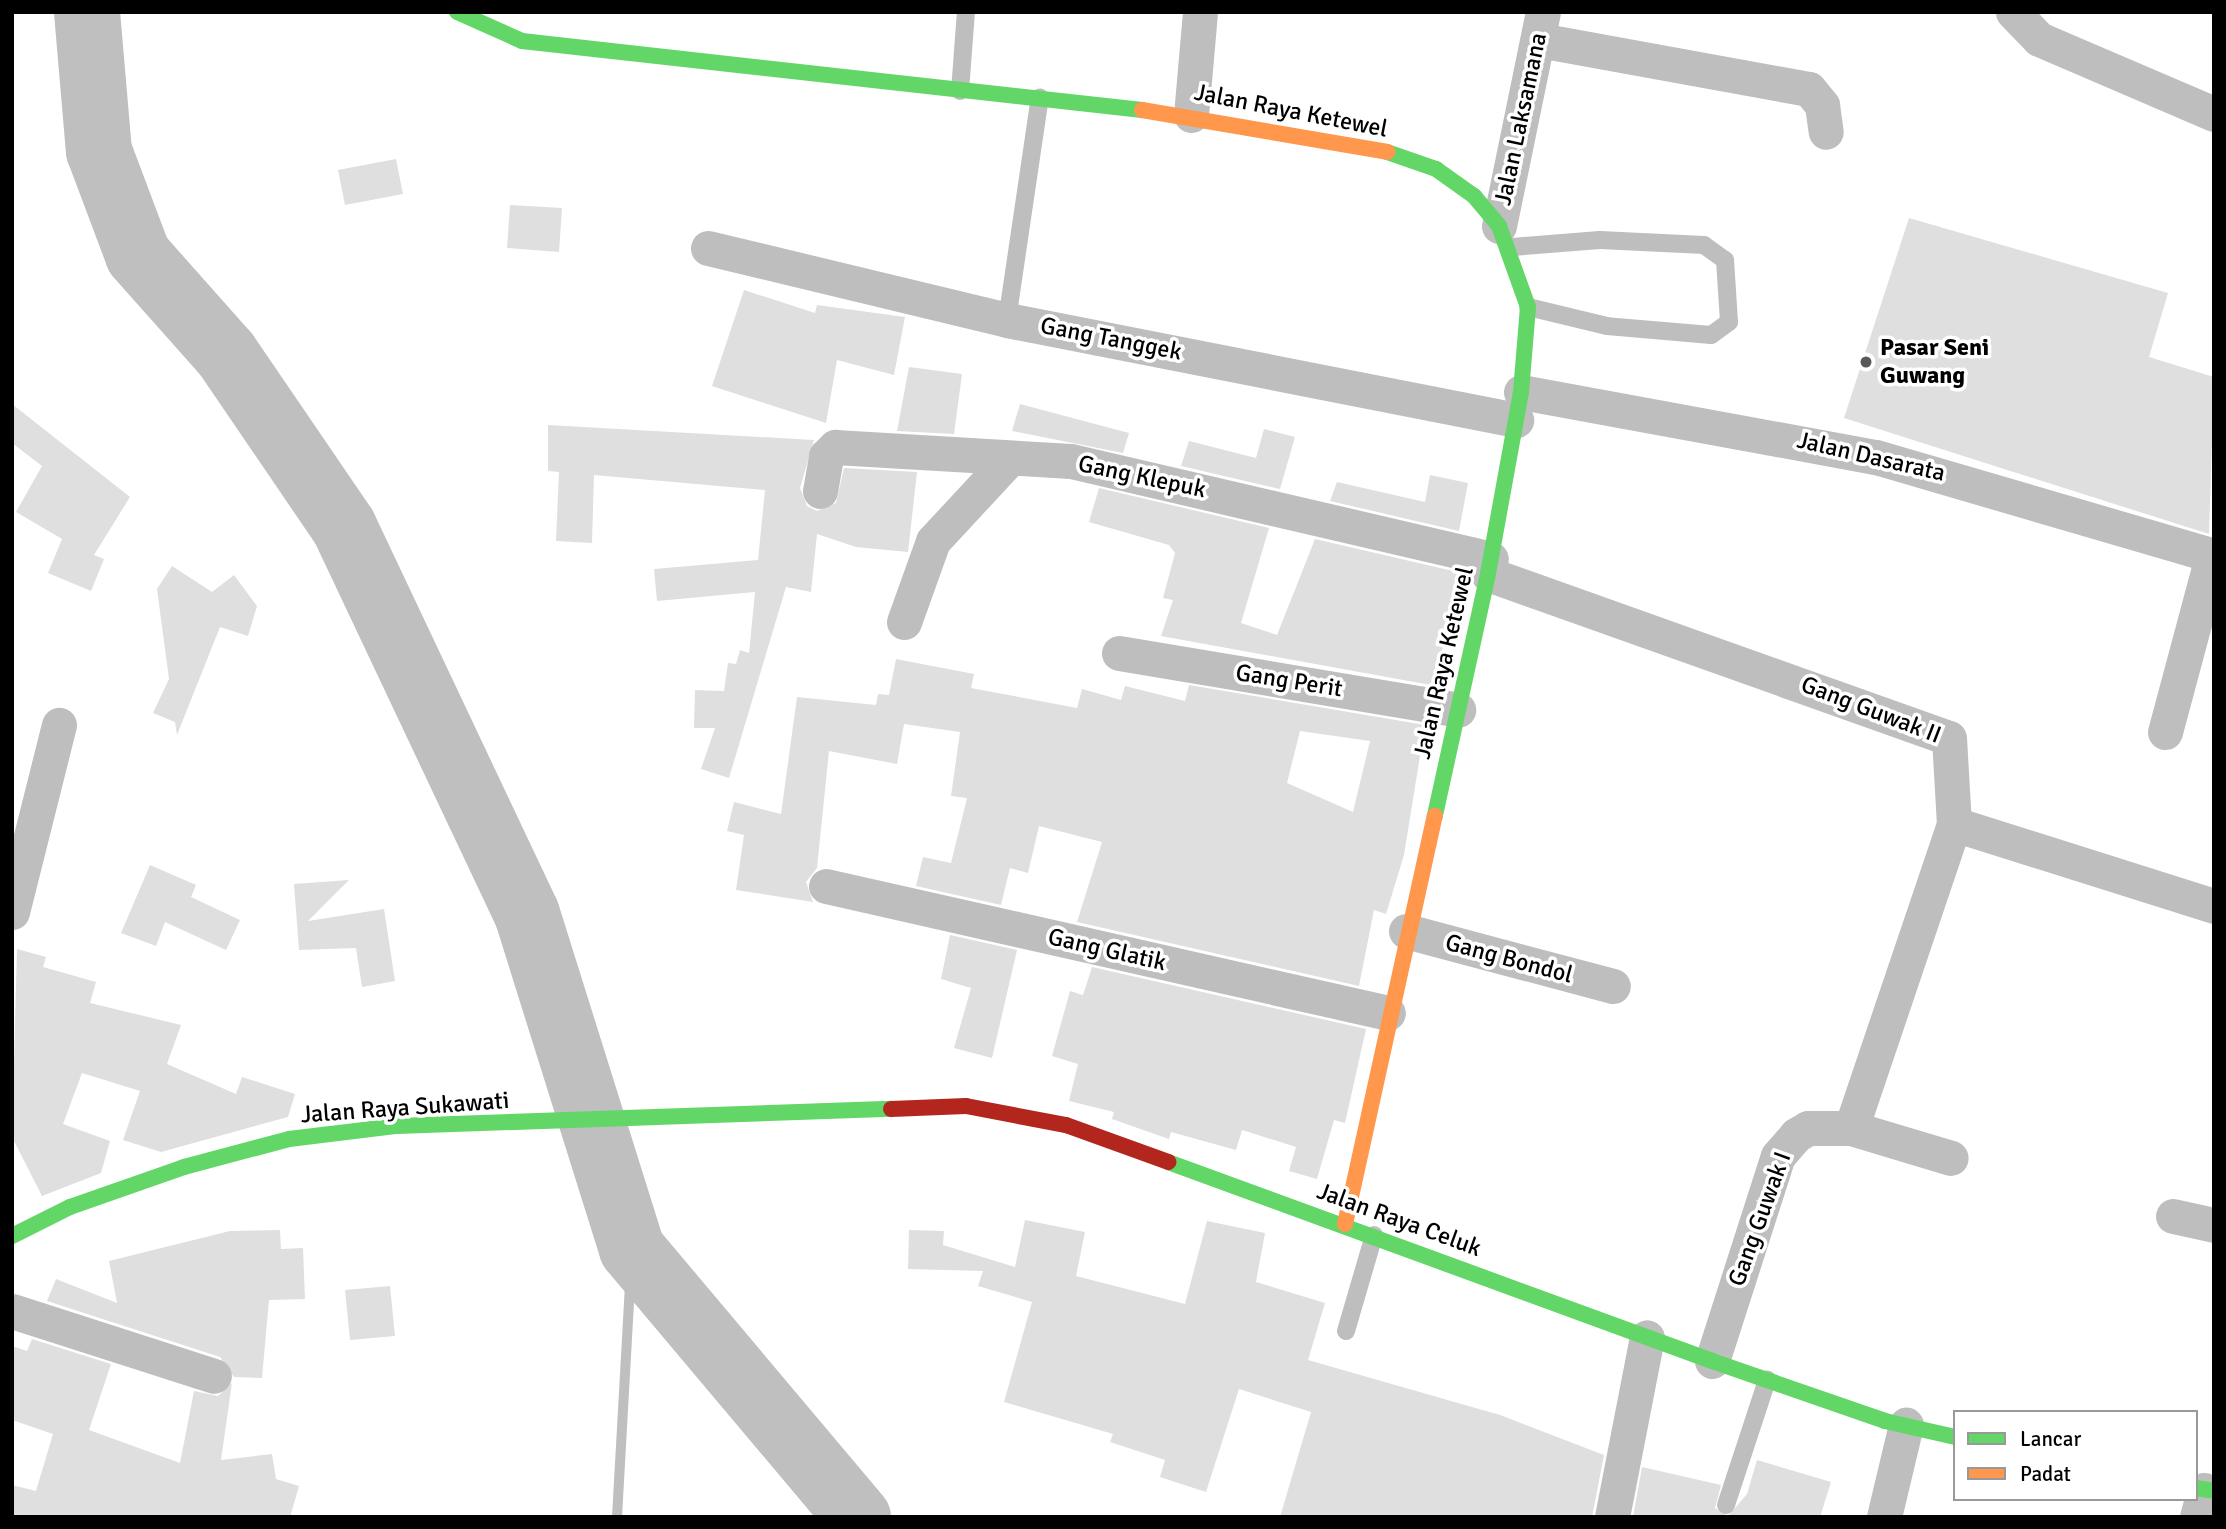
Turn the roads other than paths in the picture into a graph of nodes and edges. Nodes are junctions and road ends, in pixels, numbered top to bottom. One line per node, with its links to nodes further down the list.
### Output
1 (457, 12): 6 (main road, Jalan Raya Ketewel)
2 (965, 12): 6 (lane)
3 (1200, 12): 8 (street)
4 (2013, 12): 9 (street)
5 (1541, 26): 10 (street); 11 (street, Jalan Laksamana)
6 (960, 91): 7 (main road, Jalan Raya Ketewel)
7 (1040, 97): 8 (main road, Jalan Raya Ketewel); 14 (lane)
8 (1191, 114): 11 (main road, Jalan Raya Ketewel)
9 (2214, 114)
10 (1826, 132)
11 (1505, 237): 13 (main road, Jalan Raya Ketewel); 13 (lane)
12 (708, 248): 14 (street, Gang Tanggek)
13 (1528, 307): 15 (main road, Jalan Raya Ketewel)
14 (1007, 320): 15 (street, Gang Tanggek)
15 (1519, 406): 18 (street, Jalan Dasarata); 19 (main road, Jalan Raya Ketewel)
16 (1010, 458): 17 (street, Gang Klepuk); 19 (street, Gang Klepuk); 20 (street)
17 (820, 491)
18 (2213, 556): 24 (street)
19 (1489, 566): 22 (main road, Jalan Raya Ketewel); 25 (street, Gang Guwak II)
20 (904, 622)
21 (1119, 653): 22 (street, Gang Perit)
22 (1458, 710): 29 (main road, Jalan Raya Ketewel)
23 (59, 725): 28 (street)
24 (2165, 732)
25 (1954, 824): 27 (street); 33 (street, Gang Guwak II)
26 (825, 886): 31 (street, Gang Glatik)
27 (2214, 906)
28 (12, 912)
29 (1406, 931): 30 (street, Gang Bondol); 31 (main road, Jalan Raya Ketewel)
30 (1613, 986)
31 (1388, 1013): 36 (main road, Jalan Raya Ketewel)
32 (818, 1112): 36 (main road, Jalan Raya Celuk); 39 (main road, Jalan Raya Sukawati)
33 (1851, 1128): 34 (street, Gang Guwak I); 43 (street, Gang Guwak I)
34 (1951, 1157)
35 (2173, 1216): 37 (street)
36 (1345, 1224): 38 (main road, Jalan Raya Celuk)
37 (2214, 1225)
38 (1374, 1235): 41 (lane); 42 (main road, Jalan Raya Celuk)
39 (12, 1236)
40 (12, 1311): 44 (street)
41 (1346, 1331)
42 (1647, 1337): 43 (main road, Jalan Raya Celuk); 49 (street)
43 (1712, 1361): 45 (main road, Jalan Raya Celuk)
44 (214, 1376)
45 (1767, 1380): 46 (main road, Jalan Raya Celuk); 48 (lane)
46 (1906, 1425): 47 (main road, Jalan Raya Celuk); 50 (street)
47 (1953, 1437)
48 (1726, 1505)
49 (1612, 1517)
50 (1884, 1517)

